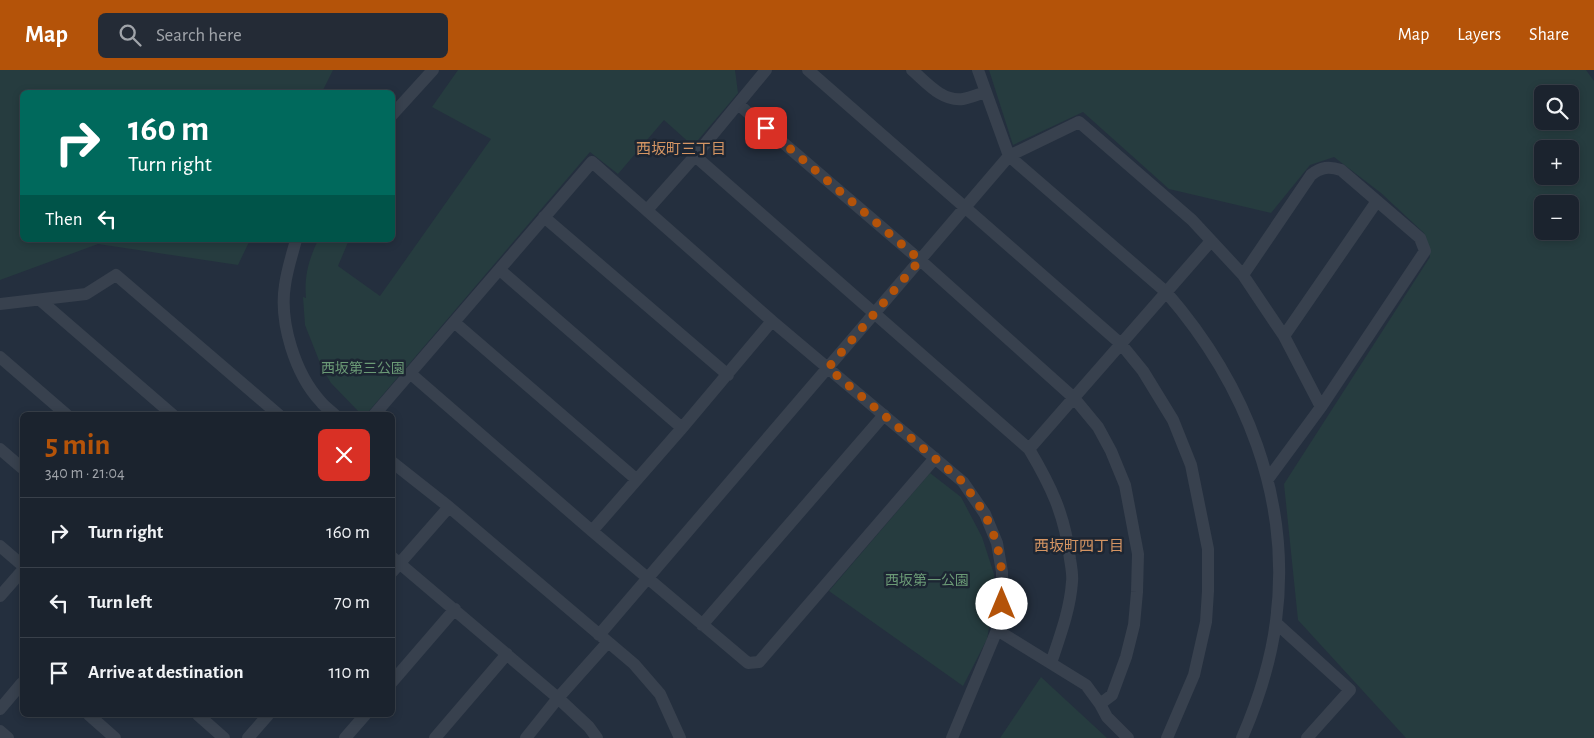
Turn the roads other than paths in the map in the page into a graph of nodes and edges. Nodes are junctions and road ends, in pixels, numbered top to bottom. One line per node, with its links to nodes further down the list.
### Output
1 (432, 70): 8 (street)
2 (766, 70): 7 (street)
3 (808, 70): 12 (street)
4 (912, 70): 6 (street)
5 (978, 70): 6 (street)
6 (986, 92): 10 (street)
7 (738, 104): 9 (street); 17 (street)
8 (395, 112)
9 (695, 156): 13 (street); 23 (street)
10 (1009, 156): 12 (street); 15 (street); 20 (street)
11 (1377, 201): 19 (street); 26 (street); 33 (street)
12 (965, 207): 17 (street); 27 (street)
13 (646, 210): 14 (street); 24 (street)
14 (544, 218): 18 (street); 31 (street)
15 (1211, 241): 19 (street); 20 (street)
16 (296, 242): 37 (street)
17 (920, 260): 23 (street); 32 (street)
18 (500, 270): 25 (street); 40 (street)
19 (1243, 275): 26 (street)
20 (1166, 292): 27 (street); 47 (street)
21 (40, 300): 22 (street); 35 (street); 36 (street)
22 (0, 304)
23 (875, 312): 29 (street); 42 (street)
24 (772, 321): 29 (street); 31 (street)
25 (454, 322): 30 (street); 46 (street)
26 (1284, 336): 33 (street)
27 (1121, 344): 32 (street); 84 (street)
28 (0, 358): 34 (street)
29 (828, 368): 39 (street); 54 (street)
30 (411, 374): 38 (street); 49 (street)
31 (728, 375): 40 (street)
32 (1074, 398): 42 (street); 66 (street)
33 (1321, 407): 47 (street)
34 (63, 412)
35 (164, 412)
36 (276, 412)
37 (332, 412)
38 (377, 412)
39 (884, 415): 43 (street); 58 (street)
40 (682, 428): 46 (street)
41 (0, 449): 45 (street)
42 (1029, 449): 62 (street)
43 (935, 458): 58 (street); 59 (street)
44 (395, 464): 48 (street)
45 (20, 466)
46 (636, 479): 49 (street)
47 (1268, 479): 57 (street)
48 (449, 507): 52 (street); 60 (street)
49 (592, 531): 54 (street)
50 (0, 546): 51 (street)
51 (20, 563)
52 (395, 564): 56 (street)
53 (20, 573): 55 (street)
54 (647, 579): 58 (street); 60 (street)
55 (0, 596)
56 (455, 609): 61 (street); 63 (street)
57 (1276, 623): 85 (street); 86 (street)
58 (702, 625)
59 (997, 630): 62 (street); 82 (street)
60 (603, 639): 65 (street); 81 (street)
61 (507, 654): 65 (street); 78 (street)
62 (1051, 663): 66 (street)
63 (395, 679)
64 (20, 685): 67 (street)
65 (558, 698): 79 (street); 80 (street)
66 (1100, 704): 83 (street)
67 (0, 709)
68 (90, 717): 74 (street)
69 (200, 717): 75 (street)
70 (266, 717): 76 (street)
71 (363, 717): 77 (street)
72 (0, 731): 73 (street)
73 (8, 738)
74 (115, 738)
75 (224, 738)
76 (248, 738)
77 (345, 738)
78 (435, 738)
79 (526, 738)
80 (597, 738)
81 (680, 738)
82 (952, 738)
83 (1128, 738)
84 (1167, 738)
85 (1242, 738)
86 (1307, 738)

